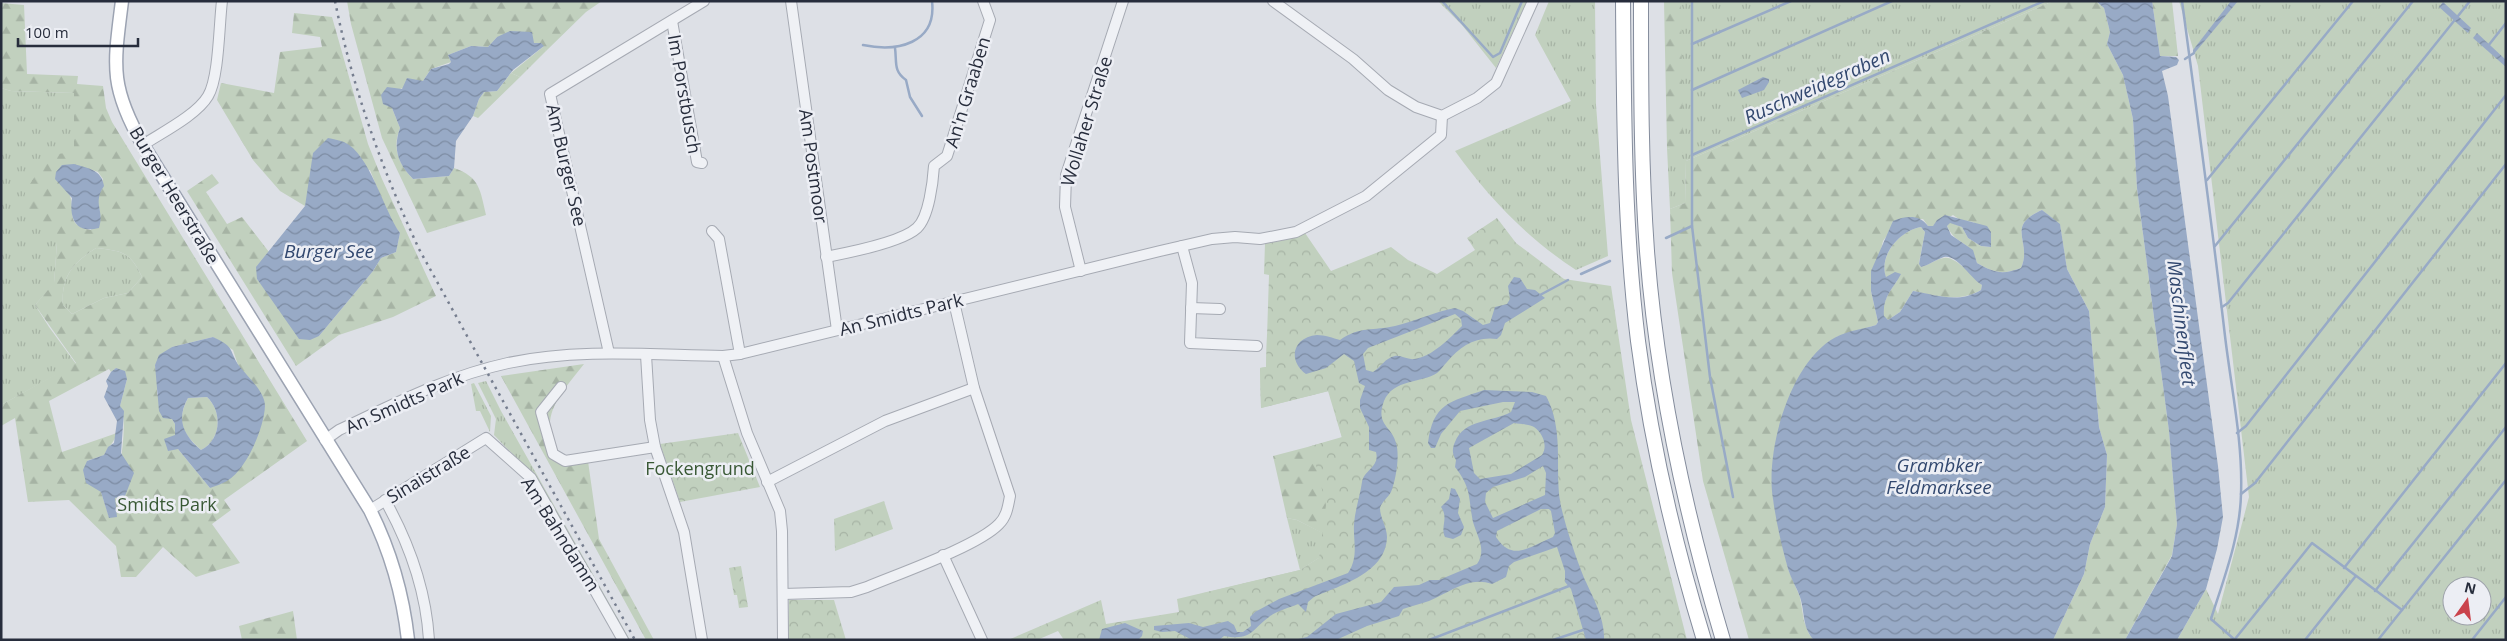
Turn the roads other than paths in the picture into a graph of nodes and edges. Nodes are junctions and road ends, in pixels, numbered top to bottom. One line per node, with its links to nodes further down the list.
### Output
1 (122, 1): 13 (main road, Burger Heerstraße)
2 (222, 1): 13 (street)
3 (704, 1): 11 (street, Am Burger See)
4 (791, 1): 17 (street, Am Postmoor)
5 (983, 1): 17 (street, An'n Graaben)
6 (1123, 1): 18 (street, Wollaher Straße)
7 (1273, 1): 12 (street)
8 (1533, 1): 12 (street)
9 (1623, 1): 44 (highway)
10 (1641, 1): 45 (highway)
11 (672, 21): 14 (street, Im Porstbusch); 24 (street, Am Burger See)
12 (1442, 116): 16 (street, An Smidts Park)
13 (143, 145): 31 (main road, Burger Heerstraße)
14 (702, 163)
15 (712, 231): 25 (street)
16 (1182, 246): 18 (street, An Smidts Park); 20 (street)
17 (826, 257): 22 (street, Am Postmoor)
18 (1081, 271): 19 (street, An Smidts Park)
19 (954, 302): 22 (street, An Smidts Park); 29 (street)
20 (1191, 308): 21 (street); 23 (street)
21 (1220, 309)
22 (837, 330): 25 (street, An Smidts Park)
23 (1257, 346)
24 (609, 354): 26 (street, An Smidts Park); 31 (street, An Smidts Park)
25 (740, 354): 27 (street, An Smidts Park)
26 (646, 355): 27 (street, An Smidts Park); 32 (street)
27 (723, 356): 33 (street)
28 (561, 387): 32 (street)
29 (974, 388): 33 (street); 36 (street)
30 (486, 438): 34 (street, Sinaistraße); 40 (street, Am Bahndamm)
31 (325, 440): 35 (main road, Burger Heerstraße)
32 (654, 447): 41 (street)
33 (767, 482): 37 (street)
34 (385, 500): 35 (street, Sinaistraße); 39 (street)
35 (370, 510): 38 (main road, Burger Heerstraße)
36 (943, 555): 37 (street); 43 (street)
37 (783, 594): 42 (street)
38 (408, 640)
39 (429, 640)
40 (623, 640)
41 (702, 640)
42 (782, 640)
43 (982, 640)
44 (1704, 640)
45 (1723, 640)

